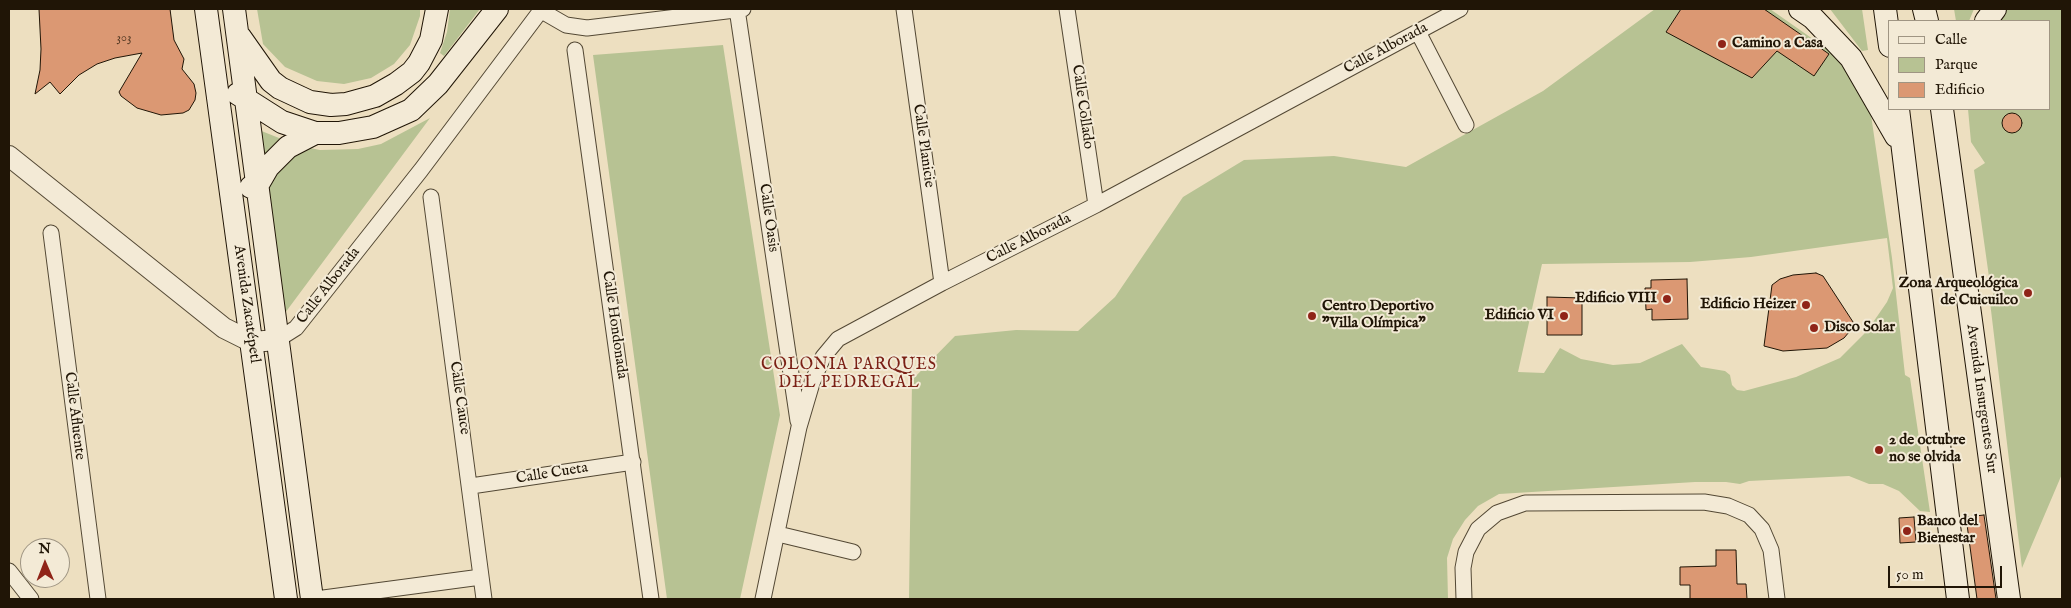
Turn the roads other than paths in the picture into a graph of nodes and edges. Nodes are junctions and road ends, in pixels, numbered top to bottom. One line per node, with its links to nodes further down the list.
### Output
1 (206, 9): 19 (main road, Avenida Zacatépetl)
2 (234, 9): 17 (main road, Avenida Zacatépetl)
3 (437, 9): 17 (main road)
4 (497, 9): 25 (main road)
5 (738, 9): 6 (street, Calle Alborada); 13 (street, Calle Alborada); 37 (street, Calle Oasis)
6 (742, 9)
7 (904, 9): 34 (street, Calle Planicie)
8 (1067, 9): 32 (street, Calle Collado)
9 (1460, 9): 16 (street, Calle Alborada)
10 (1800, 9): 26 (main road)
11 (1885, 9): 15 (main road)
12 (1995, 9): 14 (main road)
13 (541, 10): 35 (street, Calle Alborada)
14 (1987, 20)
15 (1888, 31)
16 (1418, 32): 24 (street); 32 (street, Calle Alborada)
17 (237, 33): 20 (main road, Avenida Zacatépetl)
18 (575, 50): 38 (street, Calle Hondonada)
19 (215, 73): 20 (main road); 30 (main road, Avenida Zacatépetl)
20 (246, 101): 25 (main road); 29 (main road, Avenida Zacatépetl)
21 (1898, 110): 26 (main road)
22 (1942, 110): 28 (main road, Avenida Insurgentes Sur)
23 (1954, 110): 28 (main road)
24 (1466, 125)
25 (315, 133): 29 (main road)
26 (1904, 149): 53 (main road)
27 (9, 156): 36 (street)
28 (1949, 156): 54 (main road, Avenida Insurgentes Sur)
29 (257, 186): 30 (main road); 35 (main road, Avenida Zacatépetl)
30 (231, 190): 36 (main road, Avenida Zacatépetl)
31 (431, 197): 39 (street, Calle Cauce)
32 (1096, 204): 34 (street, Calle Alborada)
33 (51, 233): 45 (street, Calle Afluente)
34 (942, 283): 37 (street, Calle Alborada)
35 (277, 340): 36 (street, Calle Alborada); 47 (main road, Avenida Zacatépetl)
36 (252, 342): 46 (main road, Avenida Zacatépetl)
37 (799, 427): 40 (street, Calle Alborada)
38 (632, 462): 39 (street, Calle Cueta); 49 (street, Calle Hondonada)
39 (471, 486): 43 (street, Calle Cauce)
40 (778, 534): 41 (street); 50 (street, Calle Alborada)
41 (853, 552)
42 (9, 570): 44 (street)
43 (481, 577): 47 (street); 48 (street, Calle Cauce)
44 (31, 599)
45 (98, 599)
46 (286, 599)
47 (314, 599)
48 (484, 599)
49 (652, 599)
50 (764, 599)
51 (1464, 599): 52 (street)
52 (1777, 599)
53 (1958, 599)
54 (2009, 599)

